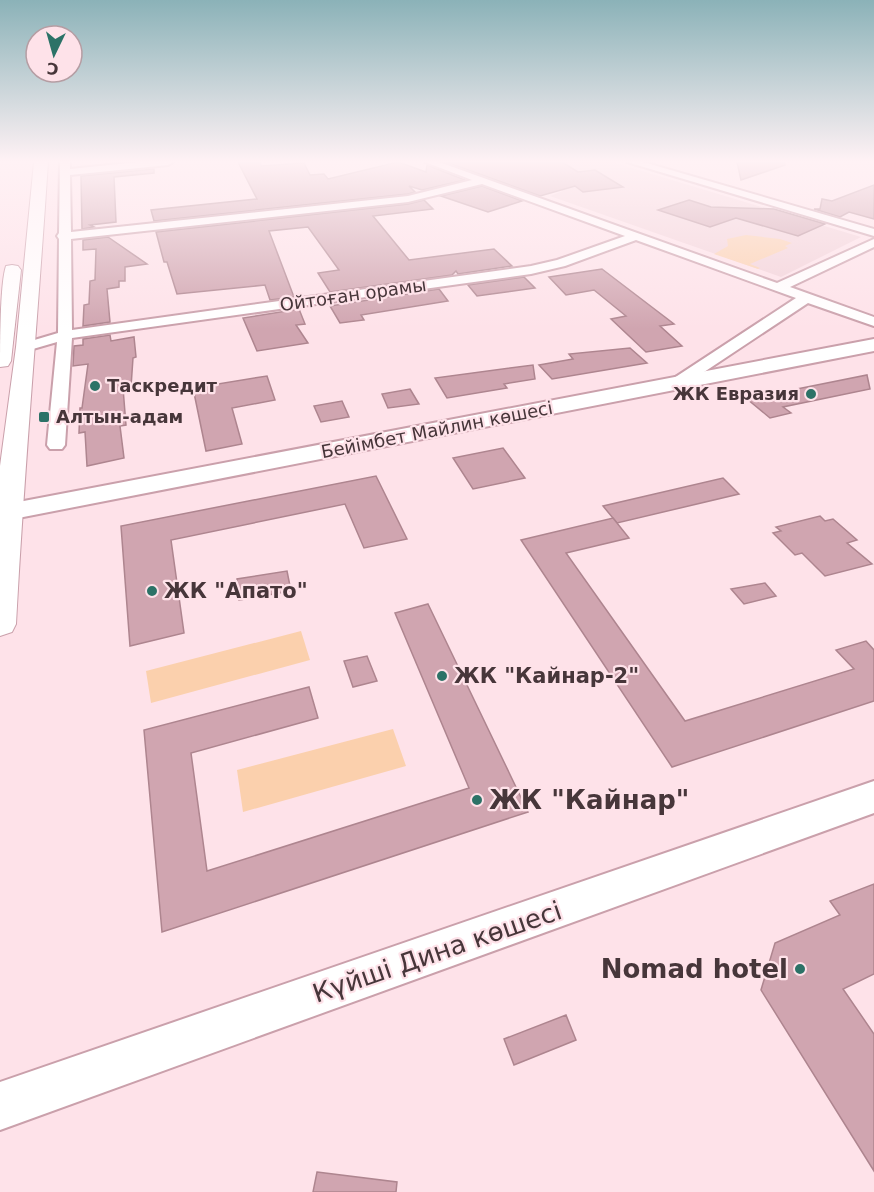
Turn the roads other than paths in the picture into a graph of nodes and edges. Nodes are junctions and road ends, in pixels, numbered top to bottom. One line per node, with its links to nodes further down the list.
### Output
1 (36, 218): 16 (main road)
2 (64, 218): 7 (street)
3 (234, 218): 7 (street)
4 (585, 218): 8 (street)
5 (822, 218): 6 (street)
6 (874, 233)
7 (63, 236): 14 (street)
8 (637, 236): 11 (street); 14 (street, Ойтоған орамы)
9 (874, 243): 11 (street)
10 (14, 257): 17 (main road)
11 (779, 287): 12 (street)
12 (806, 298): 13 (street); 18 (street)
13 (874, 322)
14 (64, 335): 16 (street, Ойтоған орамы); 19 (street)
15 (874, 345): 18 (street, Бейімбет Майлин көшесі)
16 (26, 347): 20 (main road)
17 (0, 362)
18 (676, 383): 20 (street, Бейімбет Майлин көшесі)
19 (56, 445)
20 (4, 513): 21 (main road)
21 (0, 624)
22 (874, 797): 23 (street, Күйші Дина көшесі)
23 (0, 1106)

